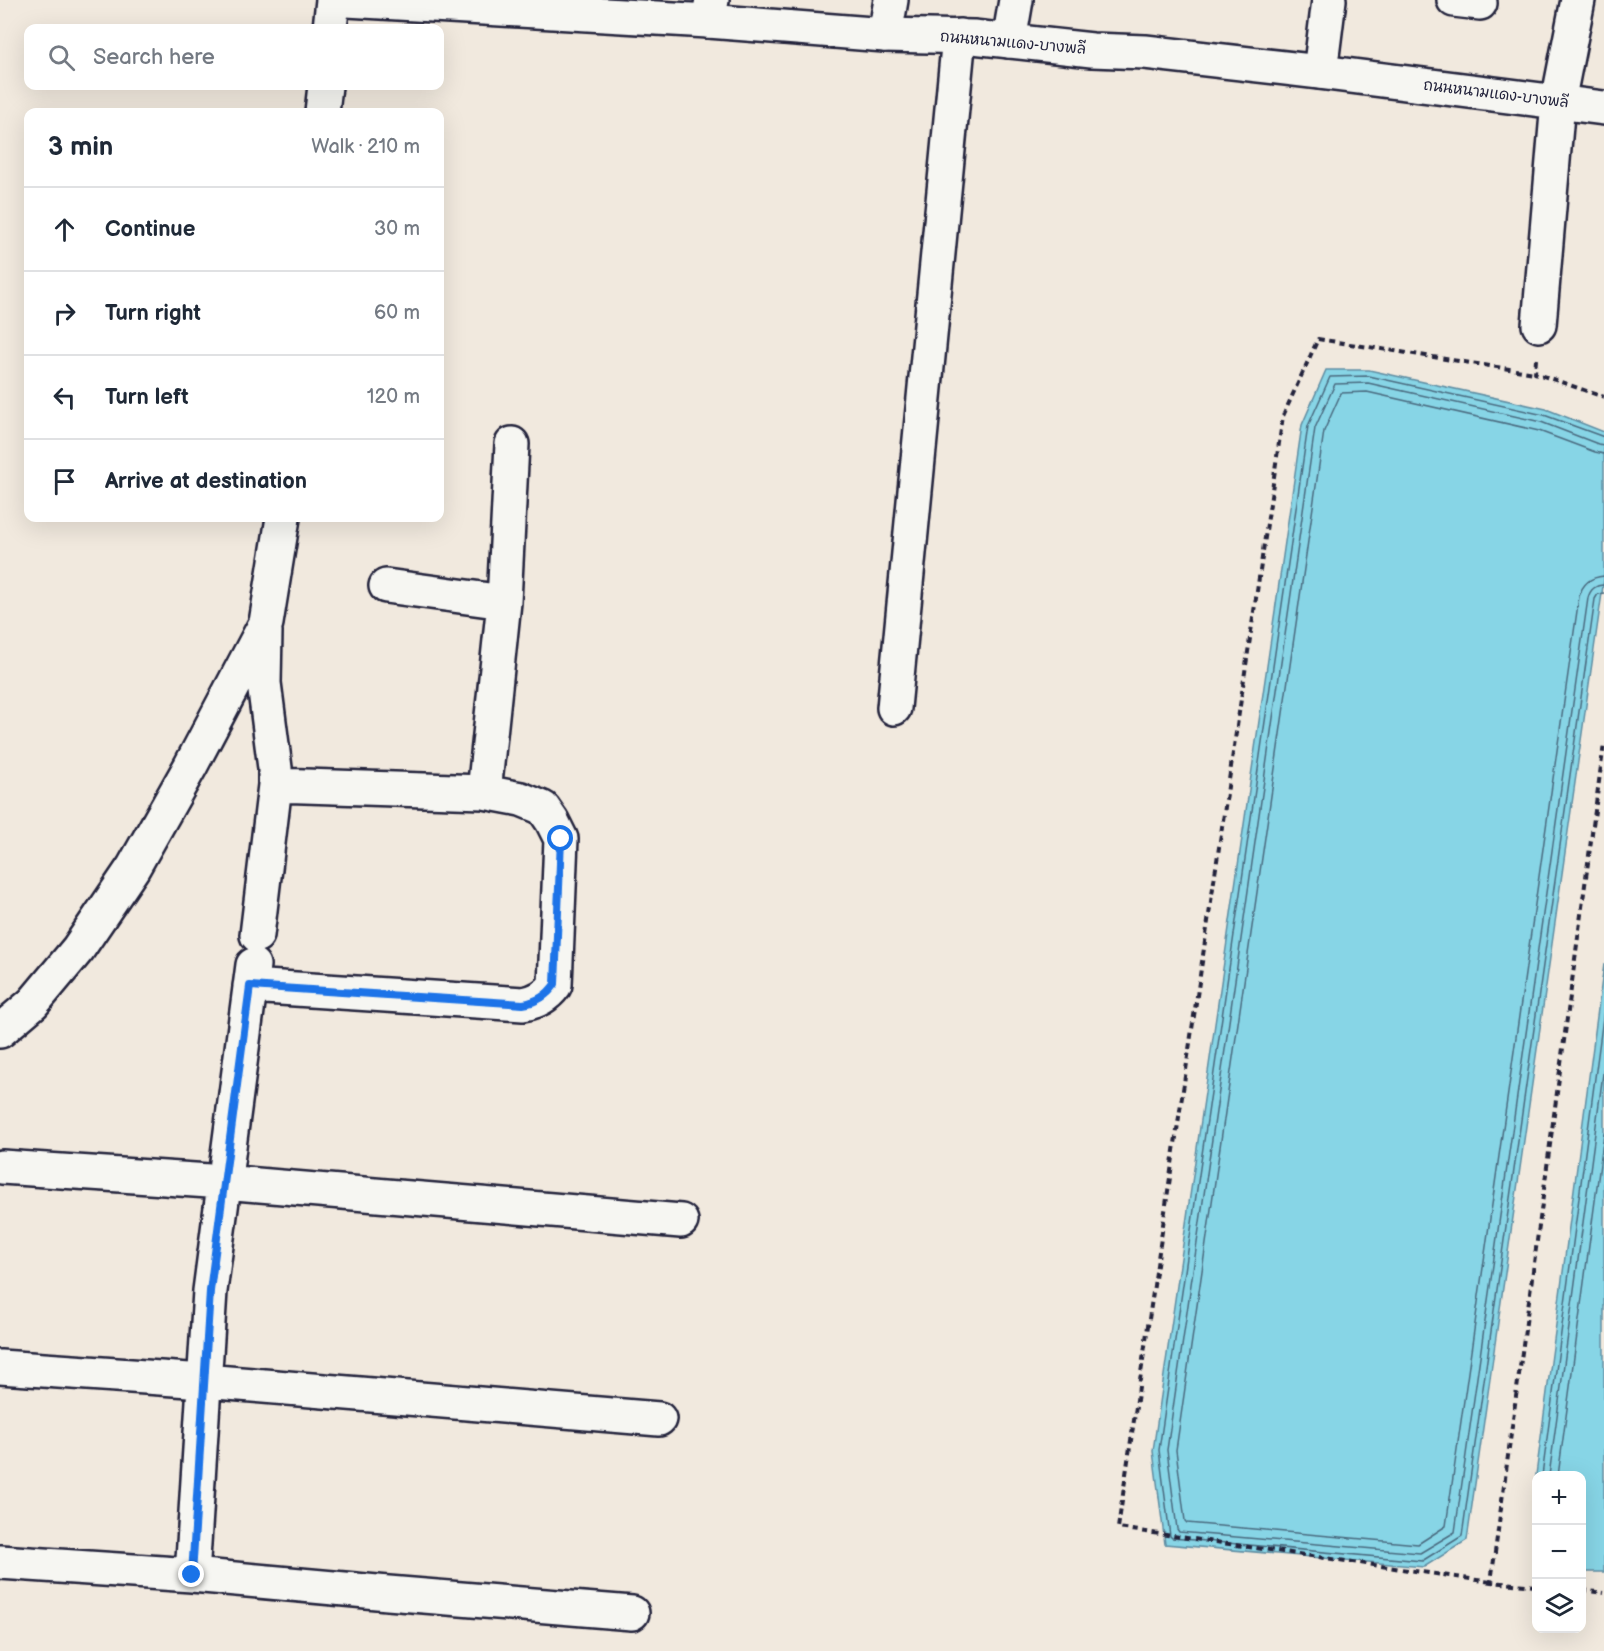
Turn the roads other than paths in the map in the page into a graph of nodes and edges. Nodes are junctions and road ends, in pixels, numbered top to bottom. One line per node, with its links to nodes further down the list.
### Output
1 (333, 0): 9 (street)
2 (347, 0): 7 (street, ถนนหนามแดง-บางพลี)
3 (891, 0): 10 (street)
4 (1016, 0): 12 (street)
5 (1329, 0): 13 (street)
6 (1578, 0): 15 (street)
7 (542, 6): 8 (street, ถนนหนามแดง-บางพลี)
8 (710, 11): 10 (street, ถนนหนามแดง-บางพลี)
9 (330, 24)
10 (885, 35): 11 (street, ถนนหนามแดง-บางพลี)
11 (959, 36): 12 (street, ถนนหนามแดง-บางพลี); 24 (street)
12 (1009, 40): 13 (street, ถนนหนามแดง-บางพลี)
13 (1320, 72): 15 (street, ถนนหนามแดง-บางพลี)
14 (325, 90): 16 (street)
15 (1558, 102): 17 (street, ถนนหนามแดง-บางพลี); 18 (street)
16 (322, 108)
17 (1604, 108)
18 (1539, 325)
19 (512, 444): 22 (street)
20 (283, 522): 23 (street)
21 (386, 586): 22 (street)
22 (504, 602): 26 (street)
23 (266, 623): 25 (street); 28 (street)
24 (894, 708)
25 (275, 777): 26 (street); 27 (street)
26 (484, 792): 27 (street)
27 (254, 962): 30 (street)
28 (0, 1031)
29 (2, 1167): 30 (street)
30 (224, 1182): 31 (street); 33 (street)
31 (681, 1221)
32 (0, 1367): 33 (street)
33 (204, 1381): 34 (street); 36 (street)
34 (659, 1419)
35 (0, 1562): 36 (street)
36 (192, 1575): 37 (street)
37 (632, 1613)

